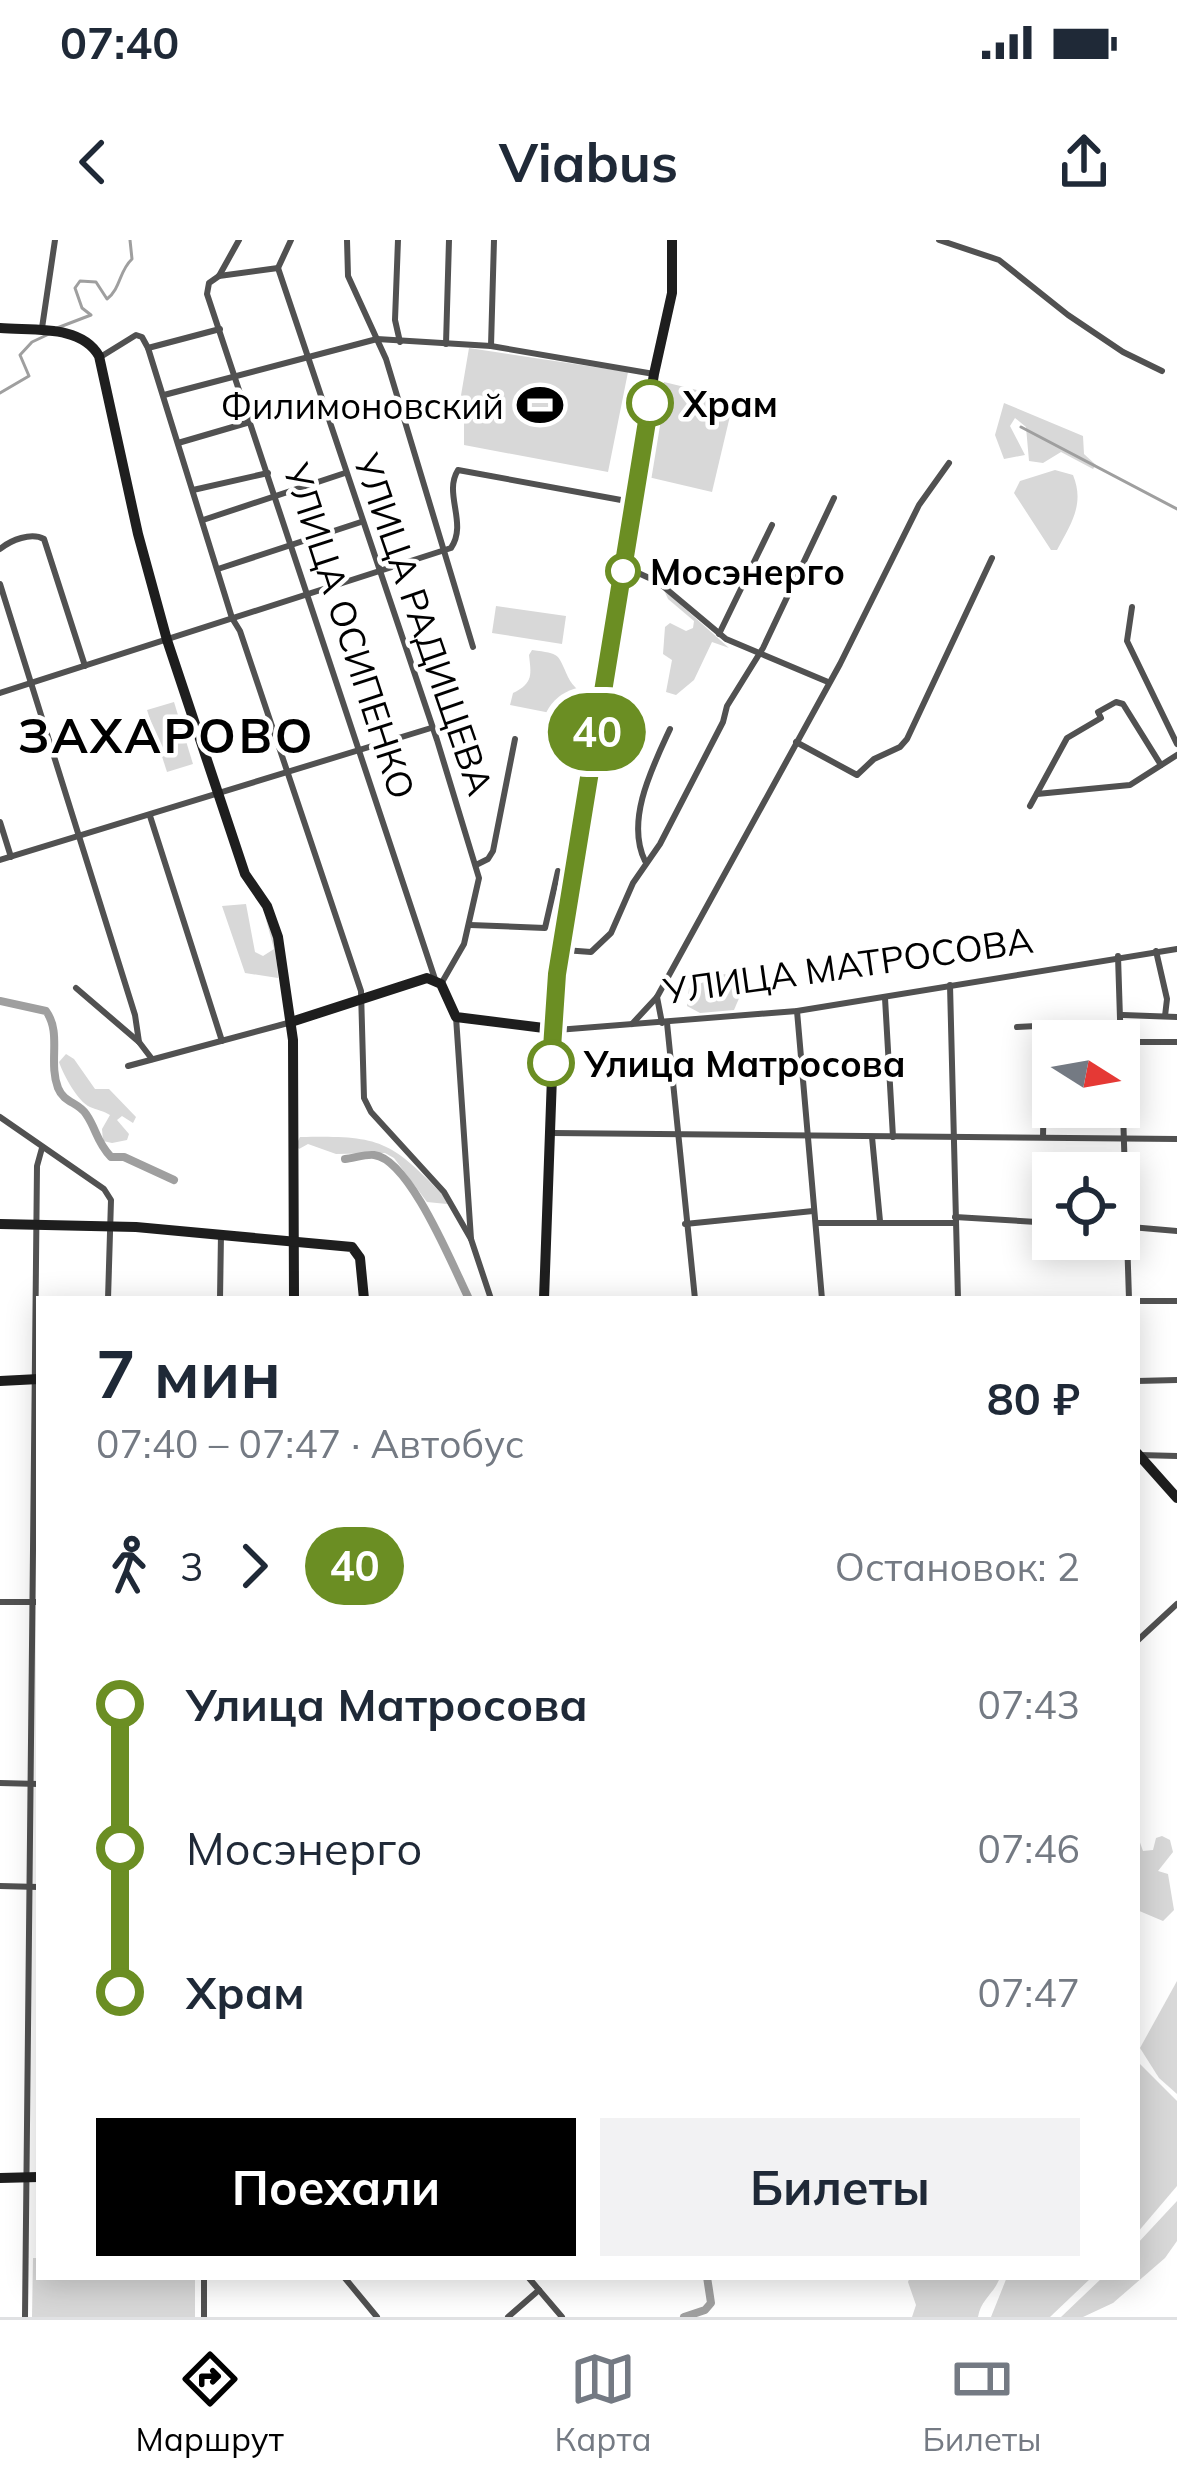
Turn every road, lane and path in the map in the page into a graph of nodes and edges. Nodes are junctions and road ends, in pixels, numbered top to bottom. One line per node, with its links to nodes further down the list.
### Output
1 (55, 240): 15 (street)
2 (239, 240): 12 (street, УЛИЦА ОСИПЕНКО)
3 (291, 240): 11 (street)
4 (347, 240): 16 (street)
5 (398, 240): 17 (street)
6 (449, 240): 19 (street)
7 (494, 240): 18 (street)
8 (671, 240): 24 (street)
9 (939, 240): 10 (street)
10 (962, 243): 23 (street)
11 (278, 268): 12 (street); 21 (street, УЛИЦА РАДИЩЕВА)
12 (219, 276): 14 (street, УЛИЦА ОСИПЕНКО)
13 (0, 328): 15 (street)
14 (220, 329): 20 (street); 25 (street, УЛИЦА ОСИПЕНКО)
15 (55, 333): 22 (street)
16 (377, 339): 17 (street); 21 (street); 41 (street)
17 (400, 342): 19 (street)
18 (492, 343): 19 (street); 24 (street)
19 (446, 345)
20 (148, 348): 22 (street); 26 (street)
21 (306, 356): 25 (street); 31 (street, УЛИЦА РАДИЩЕВА)
22 (99, 358): 51 (street)
23 (1162, 371)
24 (654, 374): 35 (street)
25 (236, 375): 26 (street); 27 (street, УЛИЦА ОСИПЕНКО)
26 (164, 396): 28 (street)
27 (251, 421): 28 (street); 30 (street, УЛИЦА ОСИПЕНКО)
28 (178, 443): 32 (street)
29 (949, 463): 56 (street)
30 (268, 473): 32 (street); 33 (street, УЛИЦА ОСИПЕНКО)
31 (345, 473): 33 (street); 37 (street, УЛИЦА РАДИЩЕВА)
32 (193, 490): 36 (street)
33 (276, 496): 36 (street); 39 (street, УЛИЦА ОСИПЕНКО)
34 (834, 497): 53 (street)
35 (634, 502): 41 (street); 43 (street)
36 (202, 520): 44 (street)
37 (362, 522): 39 (street); 45 (street, УЛИЦА РАДИЩЕВА)
38 (772, 525): 50 (street)
39 (291, 544): 44 (street); 47 (street, УЛИЦА ОСИПЕНКО)
40 (0, 549): 54 (street)
41 (442, 552): 45 (street); 52 (street)
42 (992, 558): 61 (street)
43 (624, 567): 50 (street); 79 (street)
44 (218, 568): 49 (street)
45 (378, 572): 47 (street); 58 (street, УЛИЦА РАДИЩЕВА)
46 (0, 584): 55 (street)
47 (309, 594): 49 (street); 63 (street, УЛИЦА ОСИПЕНКО)
48 (1132, 608): 62 (street)
49 (232, 618): 51 (street); 66 (street)
50 (719, 634): 53 (street)
51 (167, 640): 54 (street); 67 (street)
52 (473, 647)
53 (758, 653): 56 (street); 75 (street)
54 (86, 666): 55 (street)
55 (32, 682): 57 (street); 72 (street)
56 (828, 682): 61 (street)
57 (0, 693)
58 (431, 728): 63 (street); 76 (street, УЛИЦА РАДИЩЕВА)
59 (670, 729): 75 (street)
60 (515, 739): 76 (street)
61 (796, 742): 86 (street)
62 (1177, 744)
63 (359, 749): 66 (street); 83 (street, УЛИЦА ОСИПЕНКО)
64 (1177, 754): 65 (street)
65 (1161, 765): 68 (street); 68 (street)
66 (287, 774): 67 (street); 87 (street)
67 (219, 793): 70 (street); 95 (street)
68 (1037, 794): 69 (street)
69 (1030, 806)
70 (150, 814): 72 (street); 101 (street)
71 (0, 822): 73 (street)
72 (79, 836): 73 (street); 102 (street)
73 (11, 856): 74 (street)
74 (0, 860)
75 (645, 861): 79 (street)
76 (476, 865): 78 (street, УЛИЦА РАДИЩЕВА)
77 (558, 871): 78 (street)
78 (470, 926): 83 (street, УЛИЦА РАДИЩЕВА)
79 (561, 949): 100 (street)
80 (1177, 950): 81 (street, УЛИЦА МАТРОСОВА)
81 (1156, 952): 82 (street, УЛИЦА МАТРОСОВА); 91 (street)
82 (1118, 956): 84 (street, УЛИЦА МАТРОСОВА); 90 (street)
83 (438, 982): 87 (street); 92 (street)
84 (950, 983): 88 (street, УЛИЦА МАТРОСОВА); 116 (street)
85 (76, 988): 102 (street)
86 (657, 997): 96 (street); 97 (street)
87 (361, 998): 95 (street); 122 (street)
88 (885, 998): 89 (street, УЛИЦА МАТРОСОВА); 113 (street)
89 (797, 1010): 96 (street, УЛИЦА МАТРОСОВА); 115 (street)
90 (1123, 1016): 91 (street); 94 (street)
91 (1165, 1016): 93 (street)
92 (456, 1017): 100 (street, УЛИЦА МАТРОСОВА); 121 (street)
93 (1177, 1017)
94 (1123, 1020)
95 (291, 1022): 101 (street); 136 (street)
96 (664, 1023): 97 (street, УЛИЦА МАТРОСОВА); 111 (street)
97 (632, 1024): 100 (street, УЛИЦА МАТРОСОВА)
98 (1032, 1026): 99 (street)
99 (1017, 1027)
100 (552, 1030): 110 (street)
101 (222, 1041): 105 (street)
102 (139, 1042): 105 (street)
103 (1140, 1042): 104 (street)
104 (1177, 1042)
105 (152, 1059): 106 (street)
106 (128, 1066)
107 (0, 1117): 119 (street)
108 (1044, 1128): 114 (street)
109 (1123, 1128): 118 (street)
110 (549, 1133): 111 (street); 144 (street)
111 (677, 1136): 115 (street); 129 (street)
112 (872, 1137): 113 (street); 115 (street); 125 (street)
113 (892, 1137): 116 (street)
114 (1043, 1137): 116 (street); 118 (street)
115 (807, 1138): 123 (street)
116 (954, 1138): 124 (street)
117 (1177, 1139): 118 (street)
118 (1123, 1140): 120 (street)
119 (42, 1148): 130 (street); 131 (street)
120 (1123, 1152)
121 (468, 1208): 122 (street); 135 (street)
122 (458, 1211): 135 (street)
123 (814, 1211): 127 (street); 129 (street)
124 (954, 1220): 125 (street); 126 (street); 147 (street)
125 (880, 1221): 127 (street)
126 (1032, 1222)
127 (817, 1223): 146 (street)
128 (0, 1224): 130 (street)
129 (685, 1224): 145 (street)
130 (38, 1226): 131 (street); 138 (street)
131 (111, 1227): 134 (street); 139 (street)
132 (1140, 1228): 133 (street)
133 (1177, 1231)
134 (221, 1234): 136 (street); 140 (street)
135 (471, 1239): 143 (street)
136 (293, 1241): 141 (street); 142 (street)
137 (1128, 1260): 148 (street)
138 (38, 1296)
139 (109, 1296)
140 (220, 1296)
141 (294, 1296)
142 (364, 1296)
143 (490, 1296)
144 (544, 1296)
145 (695, 1296)
146 (822, 1296)
147 (958, 1296)
148 (1133, 1296)
149 (1140, 1300): 150 (street)
150 (1177, 1301)
151 (36, 1379): 153 (street)
152 (1177, 1380): 154 (street)
153 (0, 1381)
154 (1140, 1381)
155 (1140, 1455): 156 (street)
156 (1177, 1456)
157 (1140, 1458): 158 (street)
158 (1177, 1498)
159 (0, 1602): 160 (street)
160 (36, 1602): 164 (street)
161 (1177, 1604): 162 (street)
162 (1140, 1638)
163 (0, 1783): 164 (street)
164 (35, 1784): 166 (street)
165 (0, 1886): 166 (street)
166 (34, 1887): 168 (street)
167 (0, 2177): 168 (street)
168 (25, 2177): 169 (street); 174 (street)
169 (36, 2177)
170 (204, 2280): 175 (street)
171 (346, 2280): 176 (street)
172 (531, 2280): 173 (street)
173 (539, 2290): 177 (street); 178 (street)
174 (25, 2317)
175 (203, 2317)
176 (377, 2317)
177 (508, 2317)
178 (562, 2317)

